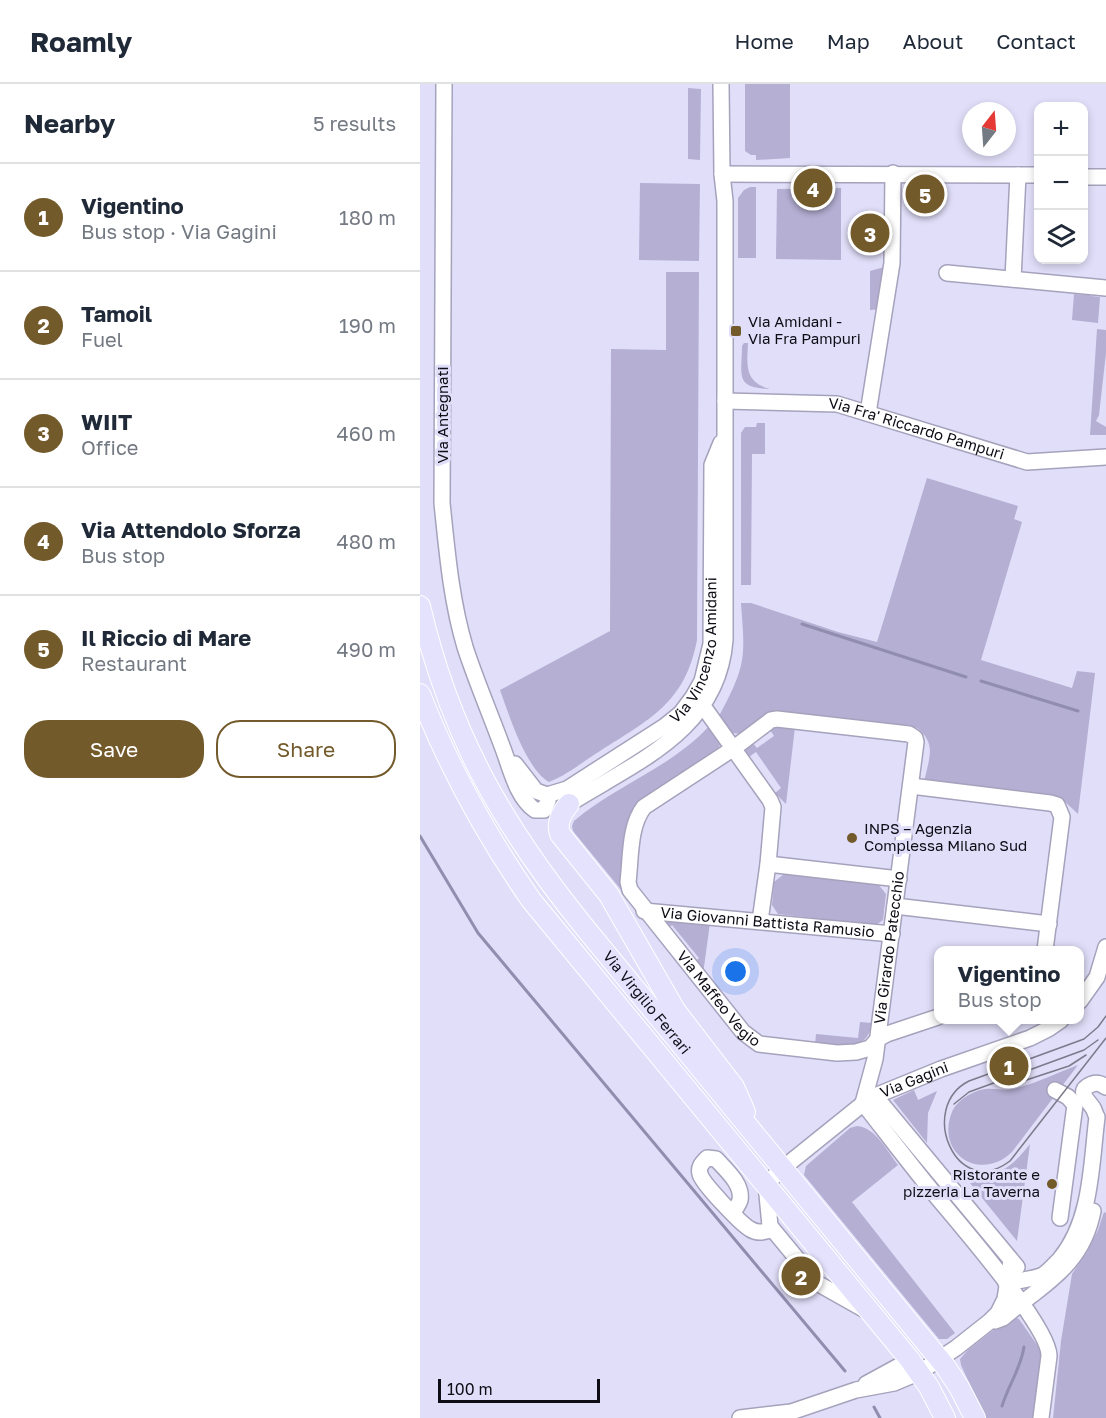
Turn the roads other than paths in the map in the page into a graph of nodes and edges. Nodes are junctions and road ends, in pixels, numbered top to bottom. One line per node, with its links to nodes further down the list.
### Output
1 (444, 84): 22 (street, Via Antegnati)
2 (721, 84): 4 (street, Via Vincenzo Amidani)
3 (893, 173): 4 (street); 5 (street); 13 (street)
4 (722, 174): 12 (street, Via Vincenzo Amidani)
5 (1018, 175): 6 (street); 10 (street)
6 (1034, 175)
7 (1088, 177): 8 (street)
8 (1106, 177)
9 (947, 273): 10 (street)
10 (1013, 279): 11 (street)
11 (1106, 288)
12 (725, 401): 13 (street, Via Fra' Riccardo Pampuri); 14 (street, Via Vincenzo Amidani)
13 (868, 413): 15 (street, Via Fra' Riccardo Pampuri)
14 (724, 434): 18 (street, Via Vincenzo Amidani); 22 (street, Via Vincenzo Amidani)
15 (1106, 457)
16 (420, 606): 41 (main road, Via Virgilio Ferrari)
17 (420, 694): 45 (main road, Via Virgilio Ferrari)
18 (703, 706): 20 (street); 23 (street, Via Vincenzo Amidani)
19 (909, 734): 20 (street, Via Maffeo Vegio); 21 (street, Via Girardo Patecchio)
20 (734, 748): 24 (street); 27 (street, Via Maffeo Vegio)
21 (911, 786): 25 (street, Via Girardo Patecchio); 29 (street)
22 (547, 795)
23 (569, 804): 41 (main road)
24 (768, 864): 25 (street); 28 (street)
25 (899, 879): 26 (street, Via Girardo Patecchio)
26 (895, 906): 29 (street); 30 (street, Via Girardo Patecchio)
27 (644, 911): 28 (street, Via Giovanni Battista Ramusio); 36 (street, Via Maffeo Vegio)
28 (760, 921): 30 (street, Via Giovanni Battista Ramusio)
29 (1049, 924): 31 (street)
30 (892, 934): 36 (street, Via Girardo Patecchio)
31 (1046, 946)
32 (1105, 953): 33 (street)
33 (1084, 995)
34 (934, 1019): 36 (street, Via Maffeo Vegio)
35 (1055, 1024): 39 (street, Via Gagini)
36 (878, 1039): 39 (street, Via Girardo Patecchio)
37 (1106, 1087): 44 (street)
38 (1056, 1090): 42 (street)
39 (869, 1100): 43 (street, Via Gagini); 49 (street); 51 (street)
40 (1106, 1113): 44 (street)
41 (753, 1131): 43 (main road, Via Virgilio Ferrari)
42 (1069, 1163): 44 (street); 47 (street)
43 (783, 1168): 45 (street, Via Gagini); 55 (main road, Via Virgilio Ferrari)
44 (1095, 1168): 50 (street); 52 (street)
45 (766, 1184): 48 (street); 53 (main road, Via Virgilio Ferrari)
46 (734, 1213): 48 (street)
47 (1060, 1218)
48 (772, 1229): 53 (street)
49 (1011, 1261): 50 (street); 51 (street)
50 (1034, 1277): 51 (street)
51 (1006, 1283): 52 (street); 54 (street)
52 (1021, 1303): 54 (street); 60 (street)
53 (874, 1316): 56 (main road, Via Virgilio Ferrari)
54 (989, 1322): 55 (street)
55 (939, 1359): 56 (street); 59 (main road, Via Virgilio Ferrari)
56 (915, 1366): 57 (street); 58 (main road, Via Virgilio Ferrari)
57 (740, 1418)
58 (945, 1418)
59 (975, 1418)
60 (1041, 1418)

